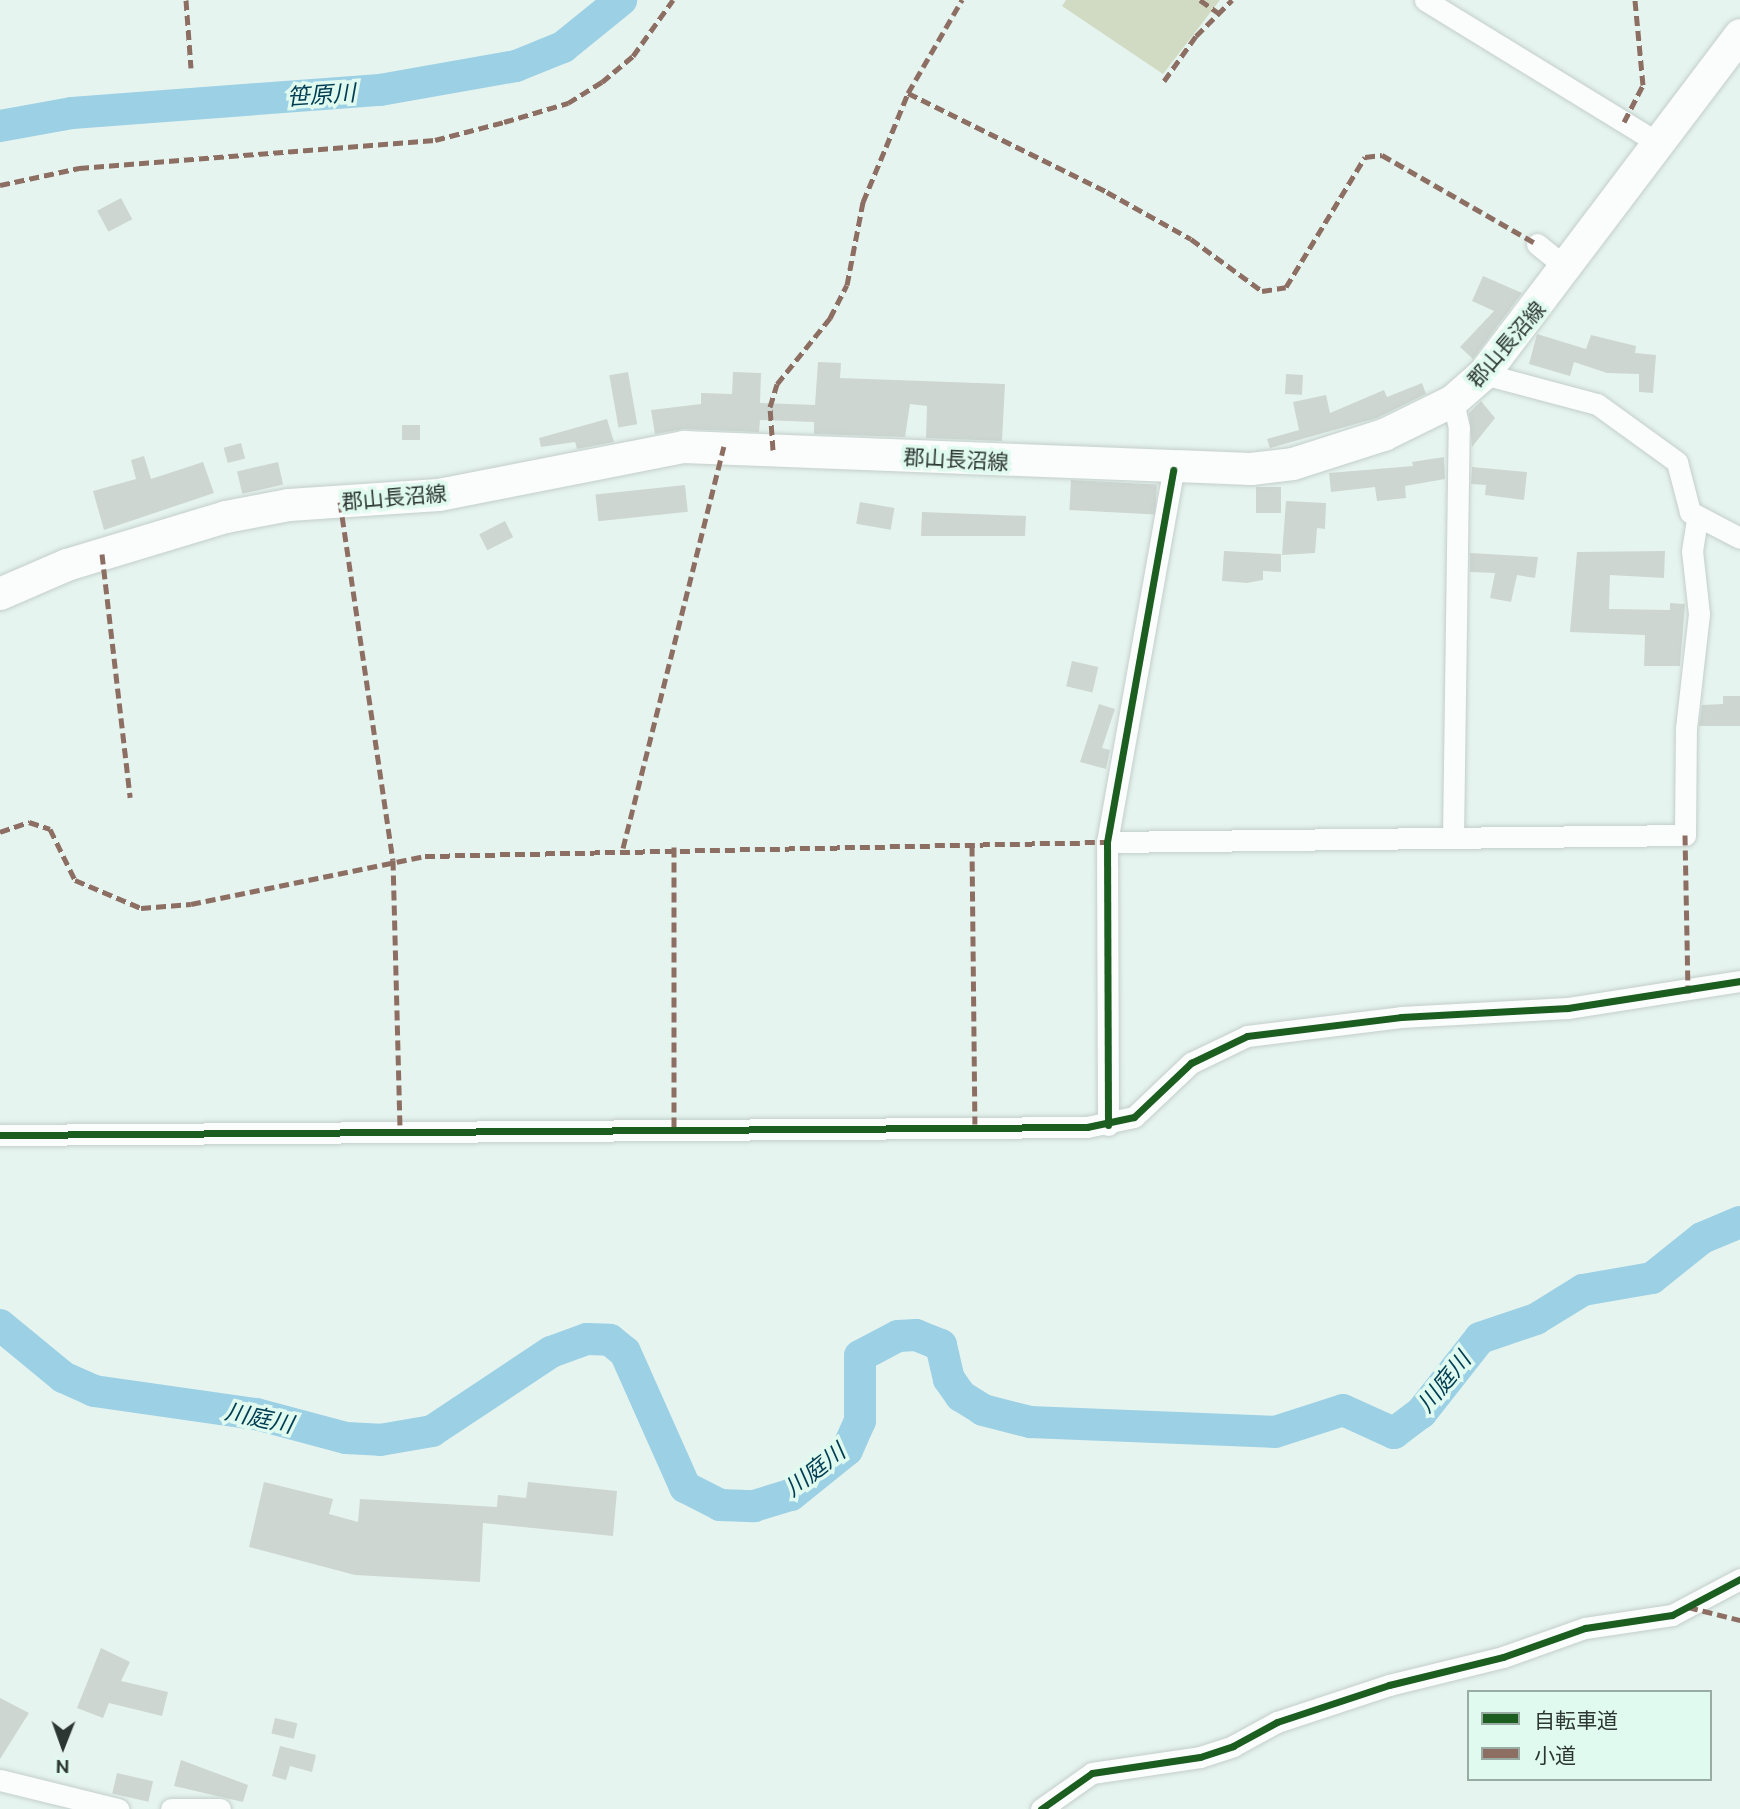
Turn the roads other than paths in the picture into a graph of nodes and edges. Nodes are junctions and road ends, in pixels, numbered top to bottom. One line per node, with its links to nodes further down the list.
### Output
1 (1425, 0): 3 (street)
2 (1740, 35): 3 (main road, 郡山長沼線)
3 (1660, 145): 5 (main road, 郡山長沼線)
4 (1537, 244): 5 (street)
5 (1568, 269): 6 (main road, 郡山長沼線)
6 (1484, 374): 7 (main road, 郡山長沼線); 9 (street)
7 (1454, 401): 8 (main road, 郡山長沼線); 12 (street)
8 (1173, 470): 11 (main road, 郡山長沼線); 13 (street)
9 (1697, 519): 10 (street); 12 (street)
10 (1740, 538)
11 (0, 594)
12 (1453, 838): 13 (street)
13 (1107, 842): 15 (street)
14 (1740, 981): 15 (street)
15 (1108, 1125): 16 (street)
16 (0, 1135)
17 (1740, 1579): 22 (street)
18 (0, 1780): 19 (street)
19 (118, 1809)
20 (171, 1809): 21 (street)
21 (219, 1809)
22 (1041, 1809)

